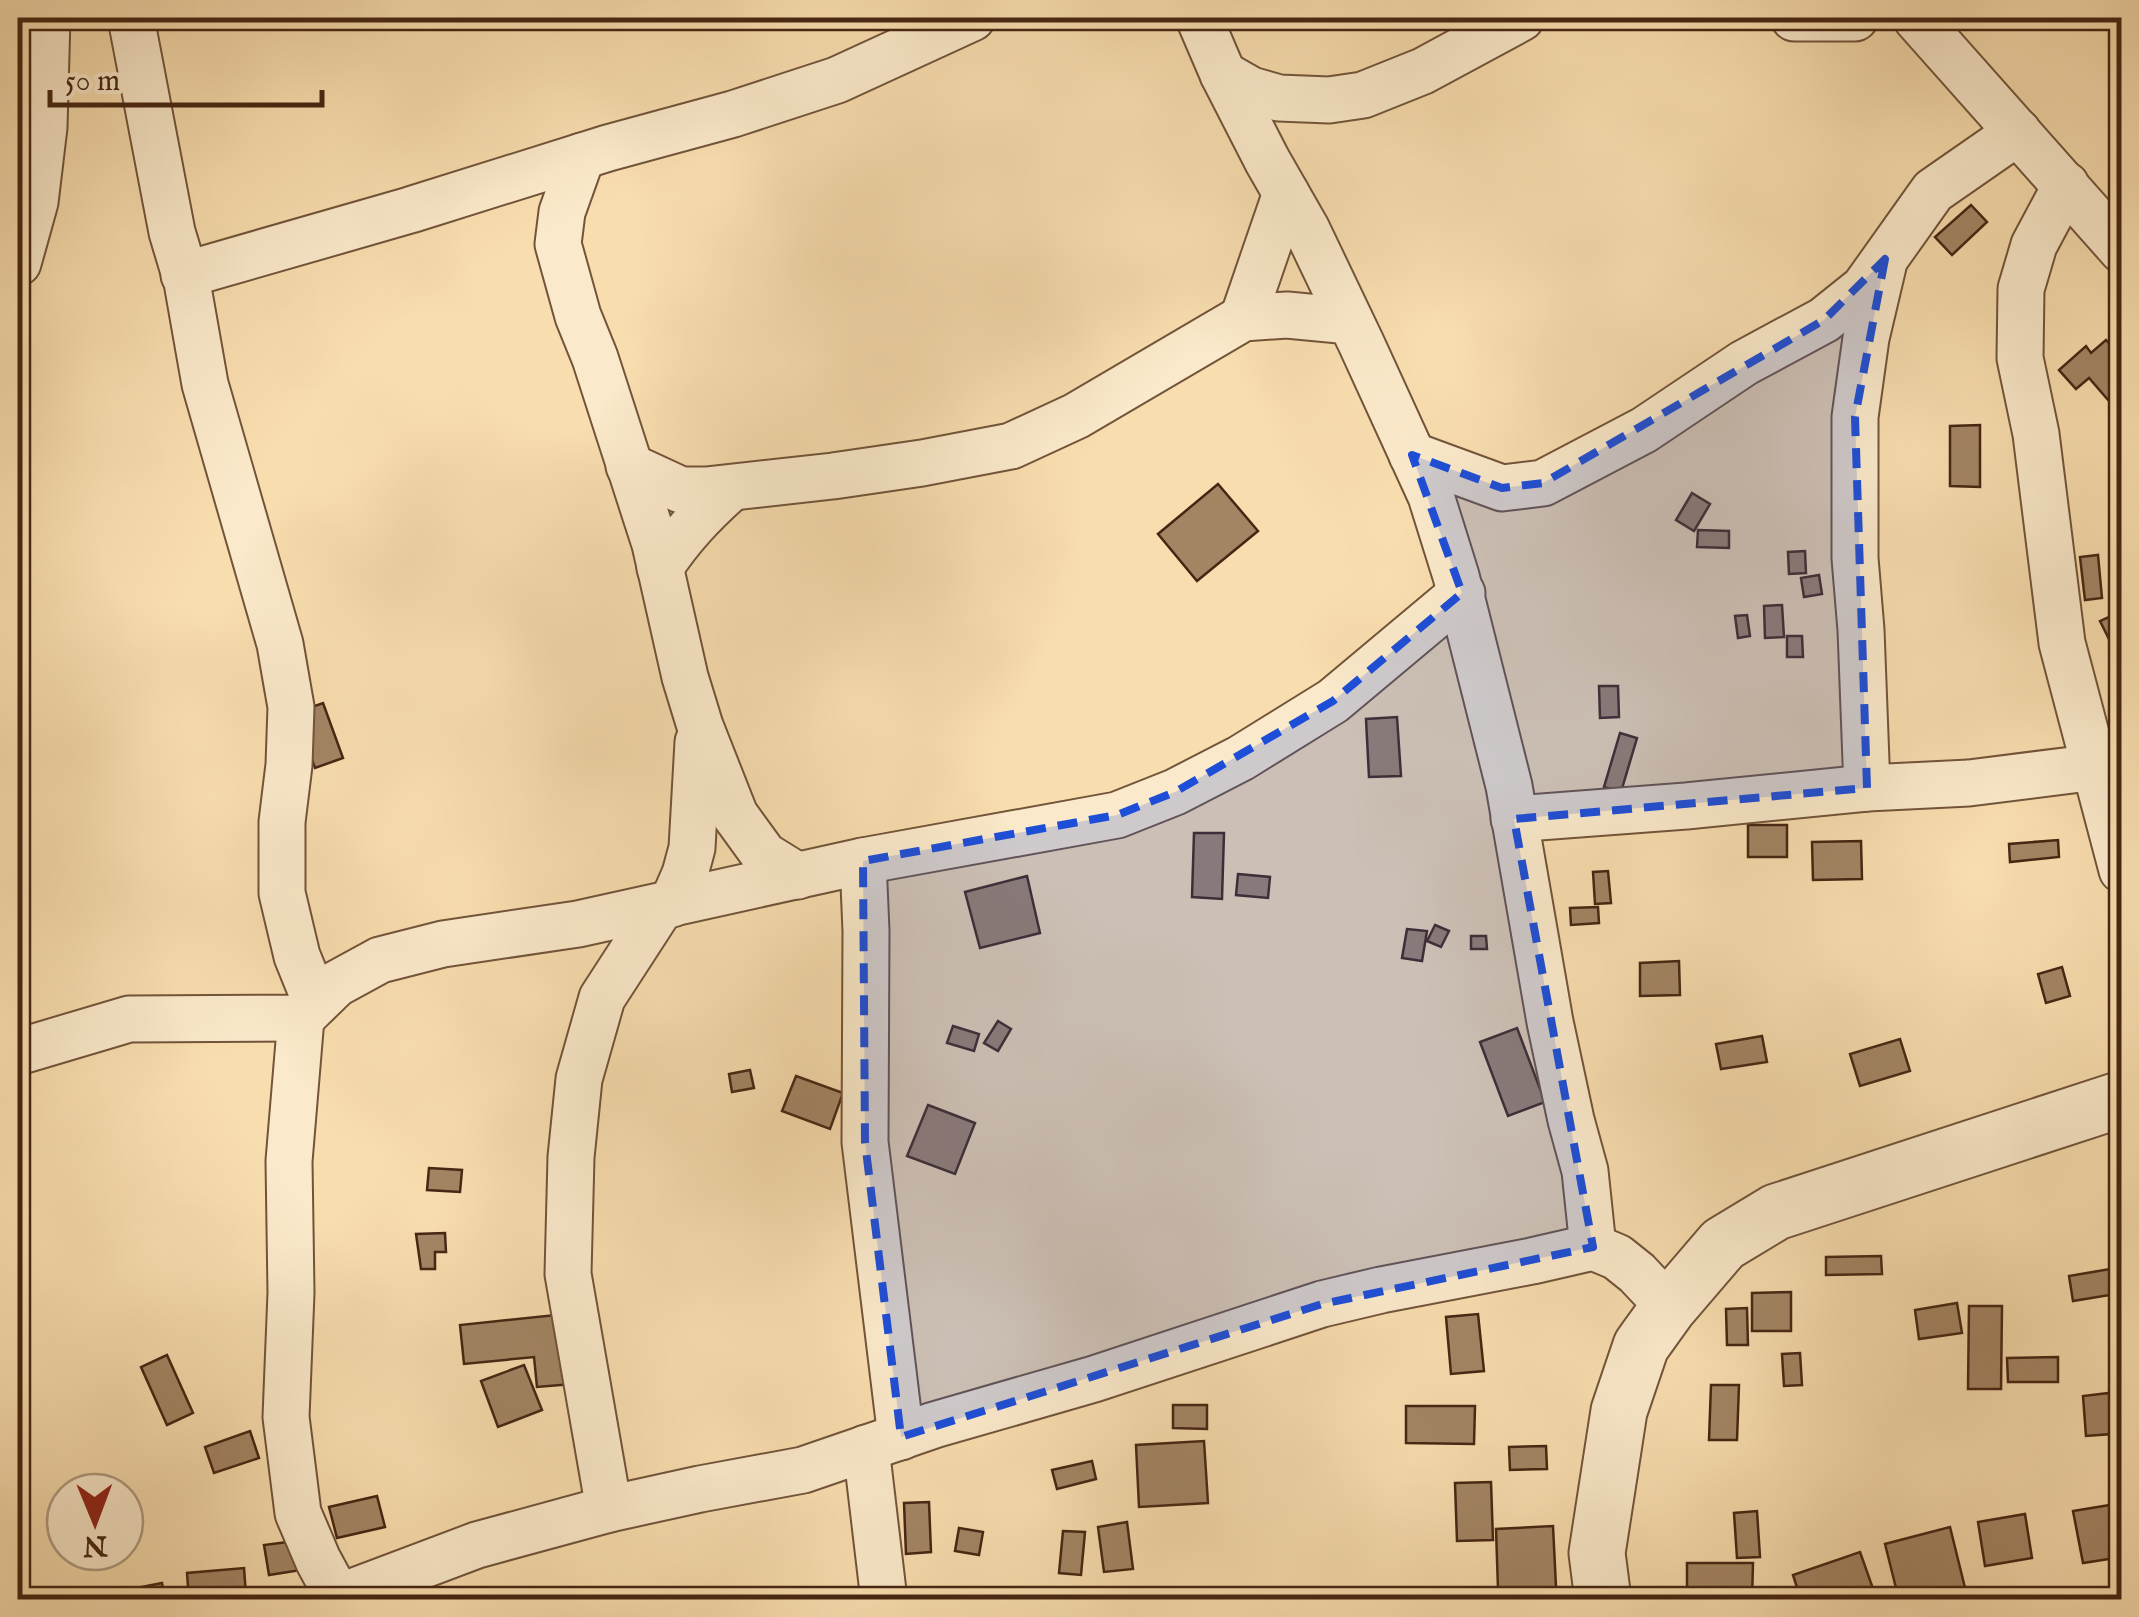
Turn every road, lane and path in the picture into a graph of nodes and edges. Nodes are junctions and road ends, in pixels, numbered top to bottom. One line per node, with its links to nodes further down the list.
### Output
1 (46, 18): 16 (street)
2 (131, 18): 17 (street)
3 (972, 18): 11 (street)
4 (1199, 18): 9 (street)
5 (1521, 18): 9 (street)
6 (1794, 18): 7 (street)
7 (1855, 18)
8 (1916, 18): 10 (street)
9 (1223, 74): 13 (street)
10 (2018, 132): 12 (street); 15 (street)
11 (582, 156): 17 (street); 21 (street)
12 (2066, 185): 14 (street); 26 (street)
13 (1286, 193): 18 (street); 19 (street)
14 (2122, 250)
15 (1885, 259): 20 (street); 27 (street)
16 (18, 263)
17 (184, 274): 33 (street)
18 (1243, 318): 19 (street); 22 (street)
19 (1350, 321): 20 (street)
20 (1412, 455): 24 (street)
21 (630, 466): 22 (street); 23 (street)
22 (732, 488): 23 (street)
23 (660, 568): 25 (street)
24 (1462, 593): 28 (street); 29 (street)
25 (700, 726): 31 (street); 32 (street)
26 (2096, 766): 27 (street); 30 (street)
27 (1866, 788): 28 (street)
28 (1514, 819): 36 (street)
29 (863, 861): 31 (street); 38 (street)
30 (2122, 870)
31 (798, 876): 32 (street)
32 (666, 905): 33 (street); 39 (street)
33 (309, 1010): 34 (street); 40 (street)
34 (18, 1052)
35 (2122, 1100): 37 (street)
36 (1594, 1247): 37 (street); 38 (street)
37 (1669, 1307): 42 (street)
38 (884, 1442): 39 (street); 41 (street)
39 (609, 1509): 40 (street)
40 (335, 1598)
41 (884, 1600)
42 (1603, 1600)

